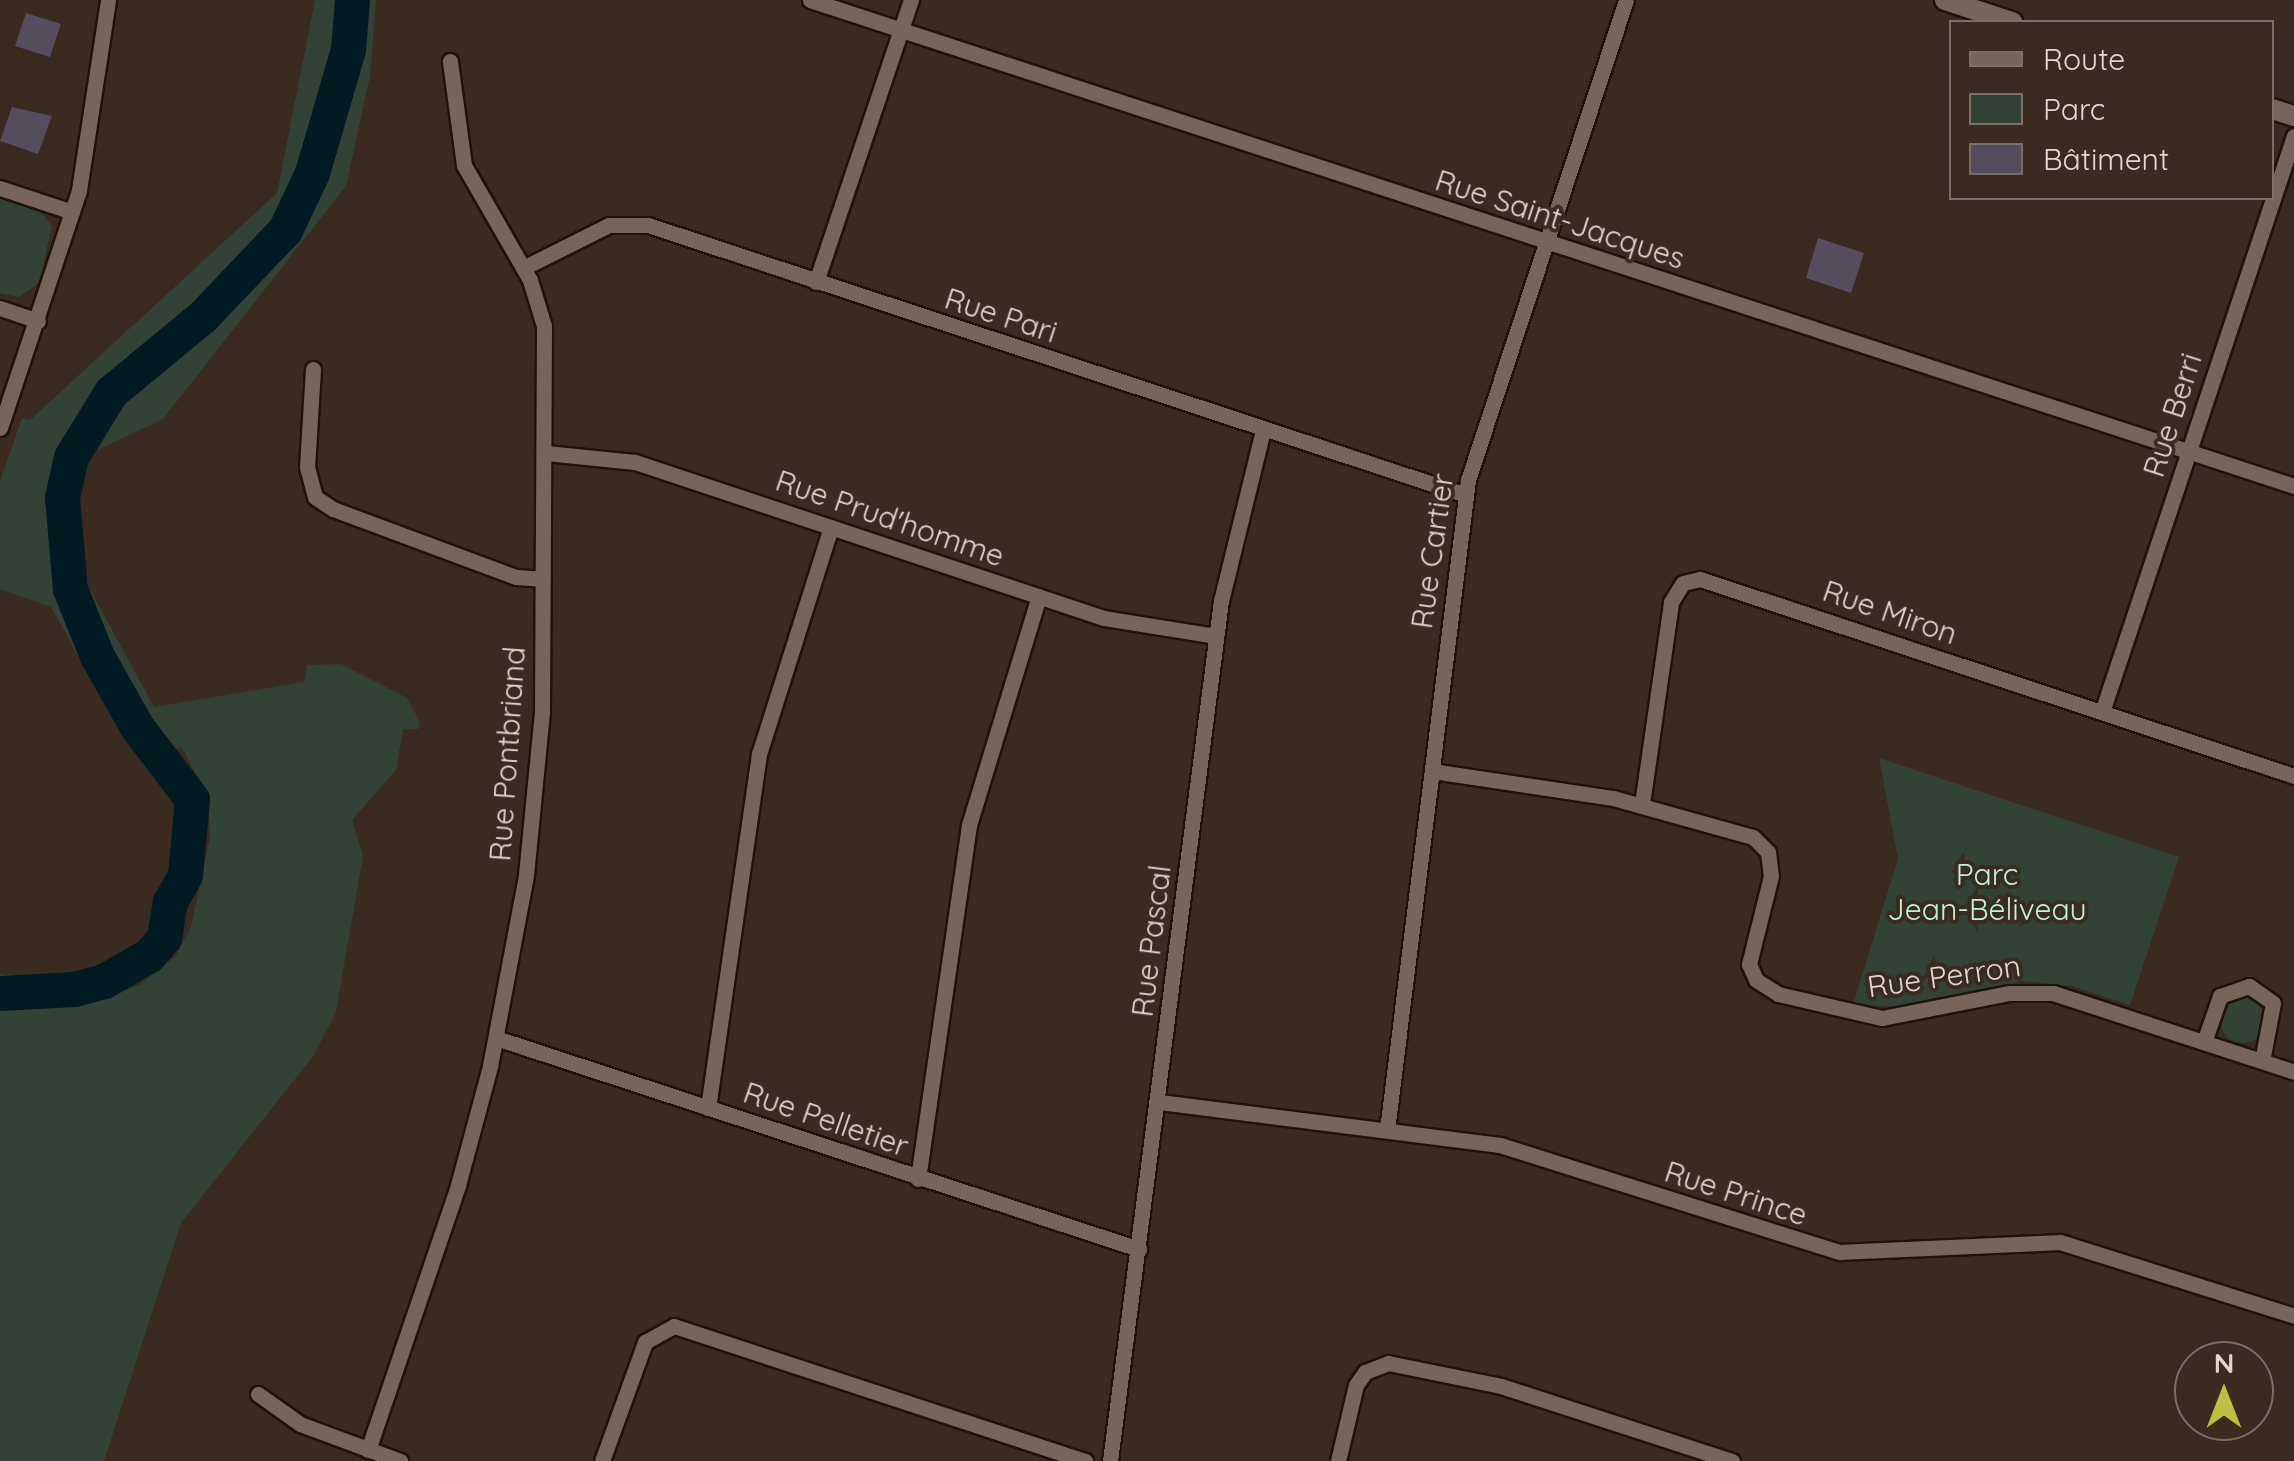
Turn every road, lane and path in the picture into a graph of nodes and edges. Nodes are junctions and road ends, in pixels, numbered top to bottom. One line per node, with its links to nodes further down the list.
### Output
1 (108, 0): 13 (street)
2 (810, 0): 7 (street, Rue Saint-Jacques)
3 (911, 0): 7 (street)
4 (1626, 0): 14 (street, Rue Cartier)
5 (1945, 0): 6 (street)
6 (2006, 20)
7 (901, 30): 14 (street, Rue Saint-Jacques); 16 (street)
8 (450, 61): 15 (street, Rue Pontbriand)
9 (2294, 136): 11 (street, Rue Berri)
10 (0, 188): 13 (street)
11 (2274, 196)
12 (2273, 200): 22 (street, Rue Berri)
13 (72, 212): 18 (street)
14 (1545, 243): 22 (street, Rue Saint-Jacques); 25 (street, Rue Cartier)
15 (523, 268): 16 (street, Rue Pari); 23 (street, Rue Pontbriand)
16 (816, 282): 21 (street, Rue Pari)
17 (0, 308): 18 (street)
18 (38, 320): 20 (street)
19 (313, 369): 27 (street)
20 (0, 428)
21 (1263, 430): 25 (street, Rue Pari); 29 (street, Rue Pascal)
22 (2189, 452): 24 (street, Rue Saint-Jacques); 30 (street, Rue Berri)
23 (546, 454): 26 (street, Rue Prud'homme); 27 (street, Rue Pontbriand)
24 (2294, 486)
25 (1466, 494): 31 (street, Rue Cartier)
26 (831, 527): 28 (street, Rue Prud'homme); 39 (street)
27 (542, 579): 34 (street, Rue Pontbriand)
28 (1038, 596): 29 (street, Rue Prud'homme); 41 (street)
29 (1216, 636): 38 (street, Rue Pascal)
30 (2102, 712): 32 (street, Rue Miron); 33 (street, Rue Miron)
31 (1432, 771): 33 (street, Rue Perron); 40 (street, Rue Cartier)
32 (2294, 776)
33 (1642, 804): 35 (street, Rue Perron)
34 (496, 1038): 39 (street, Rue Pelletier); 45 (street, Rue Pontbriand)
35 (2204, 1042): 36 (street, Rue Perron); 36 (street)
36 (2262, 1061): 37 (street, Rue Perron)
37 (2294, 1072)
38 (1159, 1102): 40 (street, Rue Prince); 42 (street, Rue Pascal)
39 (708, 1108): 41 (street, Rue Pelletier)
40 (1387, 1130): 43 (street, Rue Prince)
41 (918, 1180): 42 (street, Rue Pelletier)
42 (1139, 1249): 49 (street, Rue Pascal)
43 (2294, 1316)
44 (258, 1394): 45 (street)
45 (368, 1450): 46 (street)
46 (400, 1461)
47 (602, 1461): 48 (street)
48 (1084, 1461)
49 (1110, 1461)
50 (1338, 1461): 51 (street)
51 (1732, 1461)

